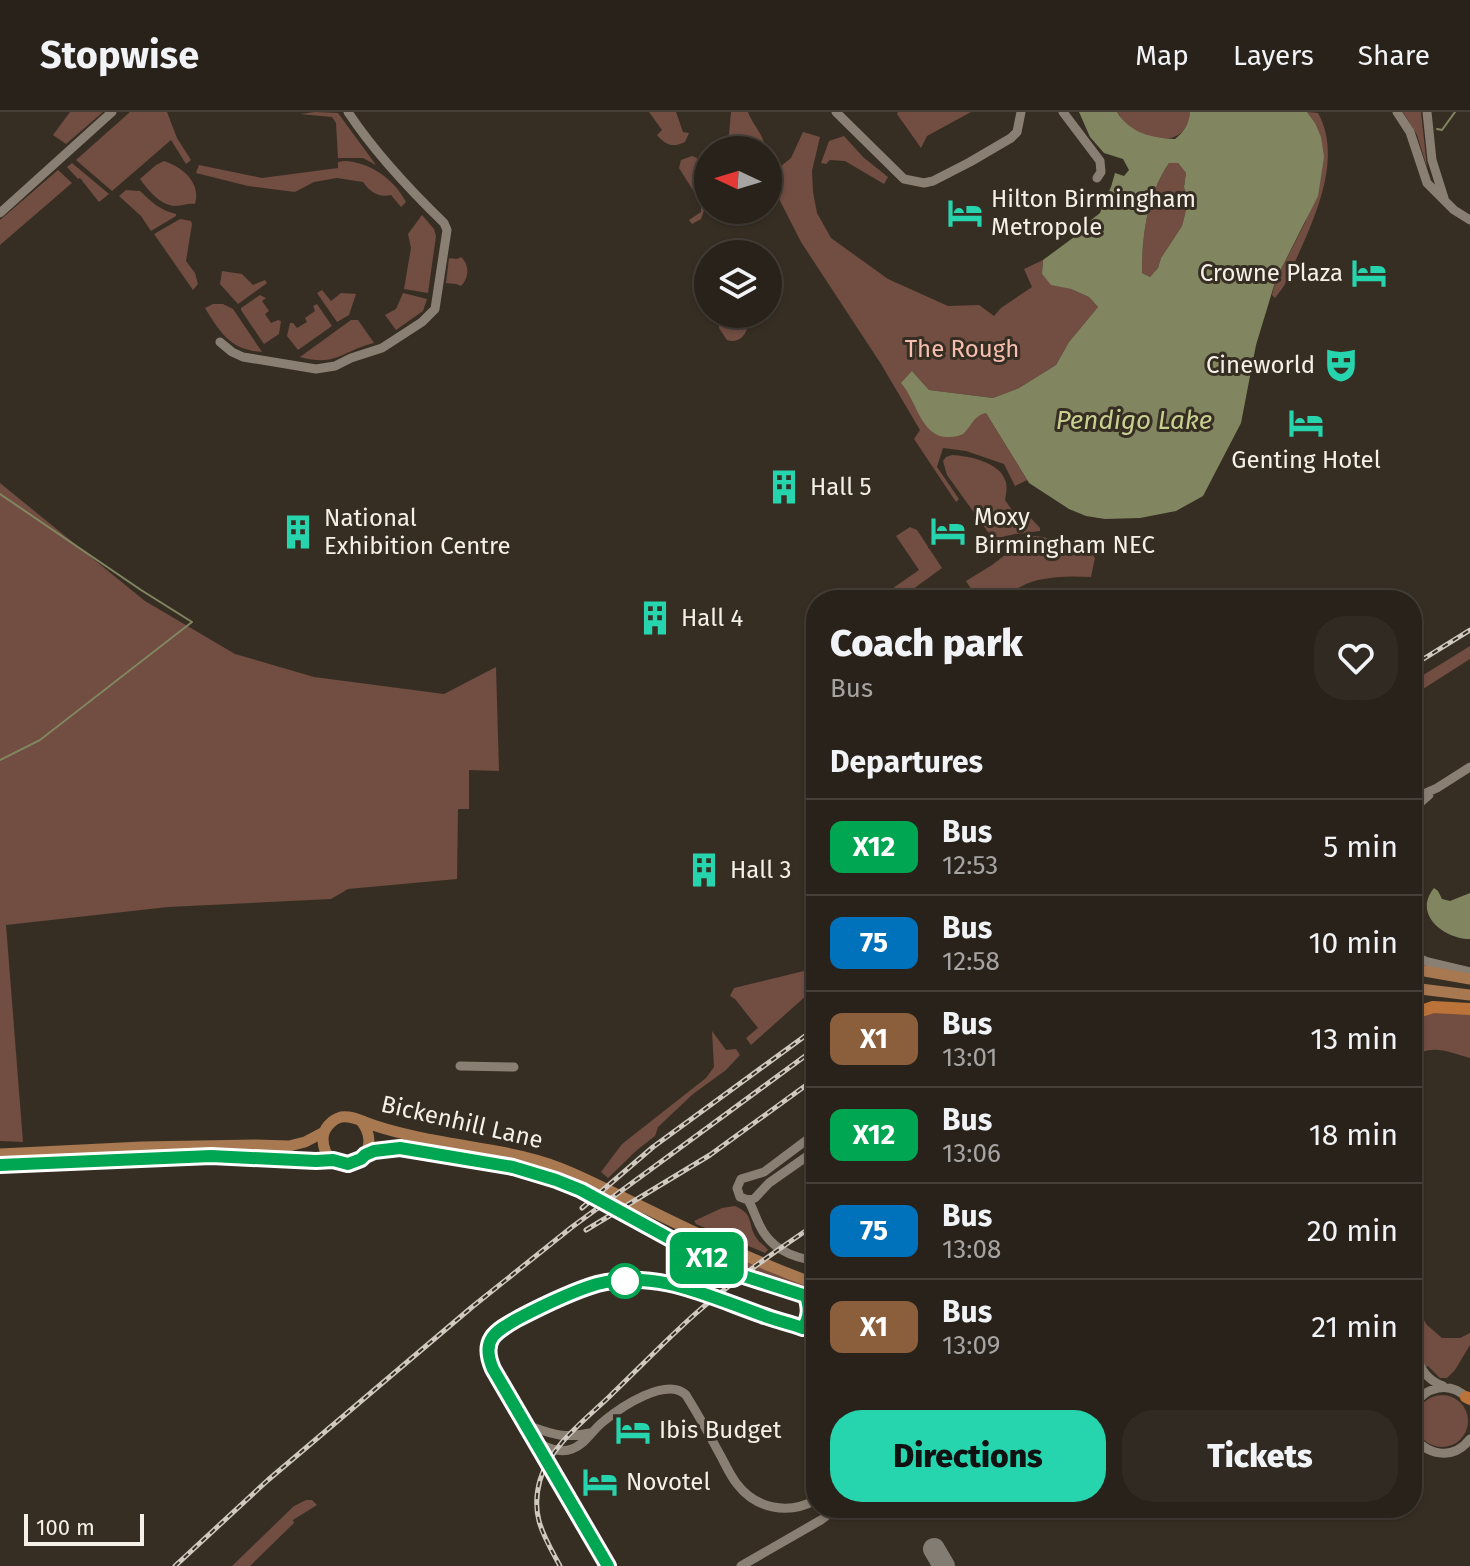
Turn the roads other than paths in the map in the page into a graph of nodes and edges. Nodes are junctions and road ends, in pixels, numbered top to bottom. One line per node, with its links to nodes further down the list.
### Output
1 (112, 112): 10 (street)
2 (348, 112): 12 (street)
3 (836, 112): 4 (street)
4 (1021, 112)
5 (1063, 112): 8 (street)
6 (1397, 112): 9 (street)
7 (1430, 112): 9 (street)
8 (1097, 178)
9 (1445, 202): 11 (street)
10 (0, 213)
11 (1470, 220)
12 (220, 342)
13 (1470, 767): 14 (street)
14 (1437, 788): 15 (street); 16 (street)
15 (1422, 795)
16 (1422, 801)
17 (1422, 959): 19 (street)
18 (1422, 971): 20 (main road)
19 (1470, 972)
20 (1470, 979)
21 (1422, 989): 22 (main road)
22 (1470, 995)
23 (1422, 1009): 24 (highway)
24 (1470, 1009)
25 (460, 1066): 26 (street)
26 (514, 1067)
27 (361, 1121): 28 (main road); 31 (main road); 36 (main road, Bickenhill Lane)
28 (324, 1132): 30 (main road); 33 (main road)
29 (806, 1140): 35 (street)
30 (0, 1154)
31 (363, 1157): 33 (main road); 36 (main road, Bickenhill Lane)
32 (806, 1157): 37 (street)
33 (333, 1160): 34 (main road)
34 (0, 1165)
35 (754, 1176): 37 (street); 38 (street)
36 (586, 1186): 40 (main road, Bickenhill Lane); 41 (main road, Bickenhill Lane)
37 (760, 1193): 38 (street)
38 (748, 1200): 39 (street)
39 (806, 1260)
40 (806, 1280)
41 (806, 1296)
42 (806, 1327): 43 (street)
43 (493, 1369)
44 (1422, 1371): 45 (street)
45 (1444, 1387): 46 (street); 47 (street)
46 (1422, 1395)
47 (1469, 1399)
48 (590, 1433): 50 (street); 50 (street); 53 (street)
49 (1470, 1439): 52 (street)
50 (536, 1442): 55 (street)
51 (1422, 1446): 52 (street)
52 (1425, 1449)
53 (806, 1505)
54 (824, 1518): 56 (street)
55 (608, 1566)
56 (741, 1566)

